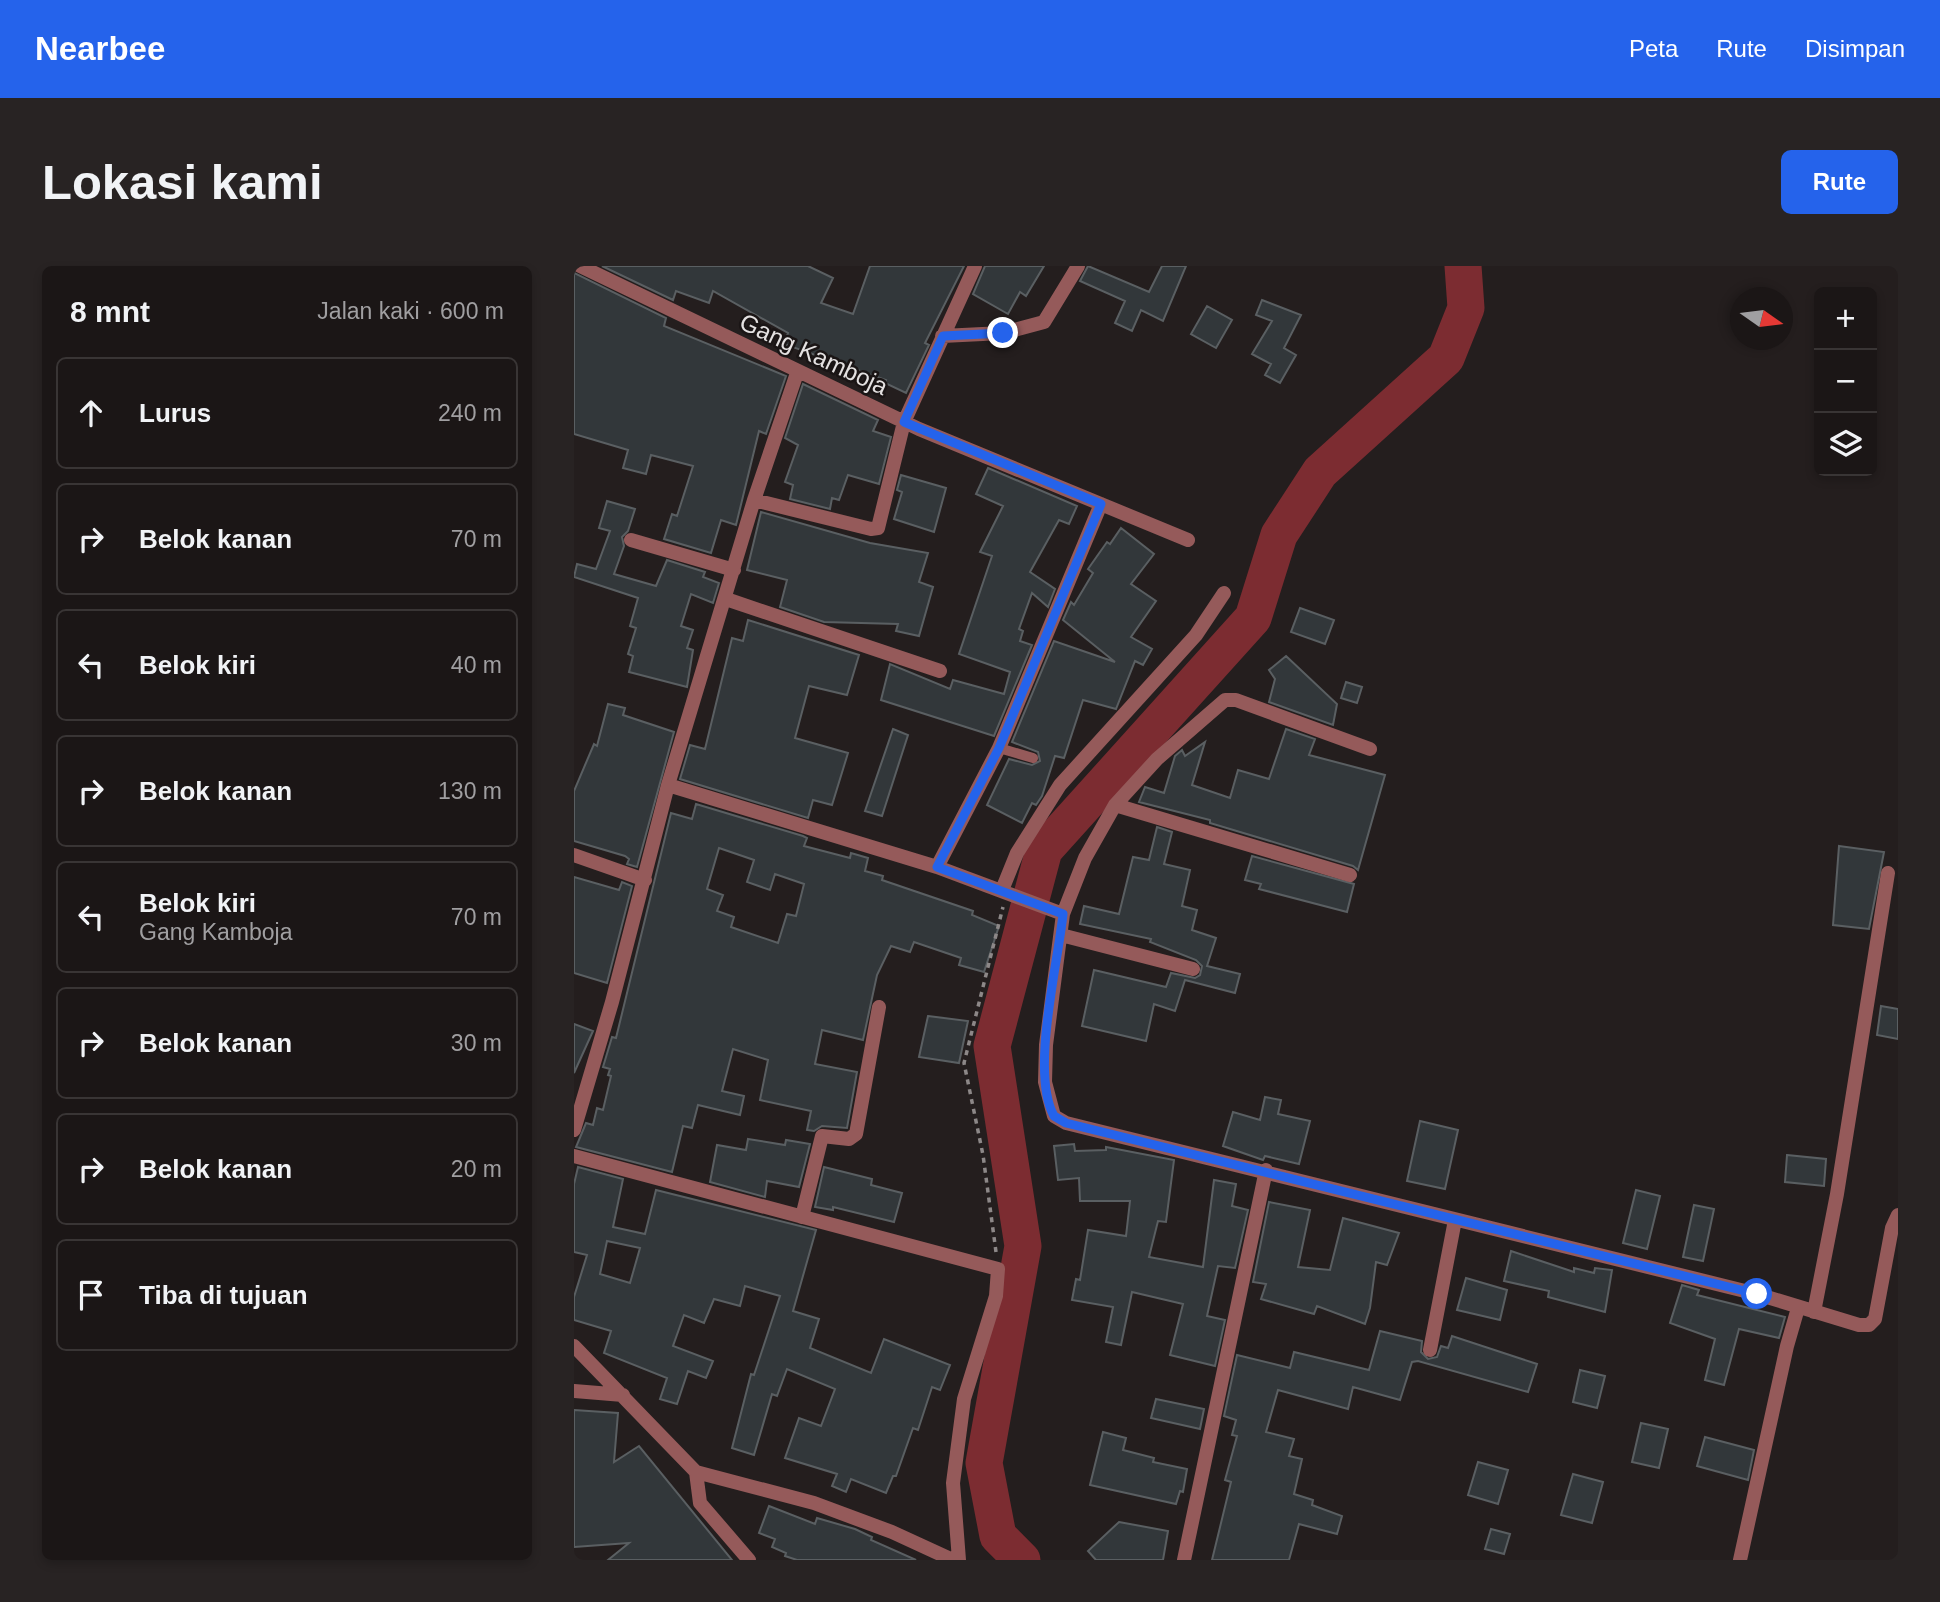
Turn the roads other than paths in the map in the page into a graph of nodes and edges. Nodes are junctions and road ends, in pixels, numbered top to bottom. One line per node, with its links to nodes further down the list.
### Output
1 (580, 266): 5 (street, Gang Kamboja)
2 (975, 266): 4 (street)
3 (1078, 266): 4 (street)
4 (943, 336): 6 (street)
5 (797, 373): 6 (street, Gang Kamboja); 7 (street)
6 (904, 422): 7 (street); 8 (street, Gang Kamboja)
7 (754, 500): 11 (street)
8 (1101, 504): 10 (street, Gang Kamboja); 15 (street)
9 (631, 540): 11 (street)
10 (1188, 540)
11 (734, 570): 13 (street)
12 (1224, 593): 25 (street)
13 (726, 599): 14 (street); 18 (street)
14 (940, 671)
15 (999, 748): 17 (lane); 21 (street)
16 (1370, 749): 19 (street)
17 (1033, 758)
18 (668, 785): 21 (street); 24 (street)
19 (1115, 805): 23 (street); 26 (street)
20 (574, 855): 24 (street)
21 (937, 867): 25 (street)
22 (1888, 873): 37 (street)
23 (1350, 875)
24 (645, 880): 30 (street)
25 (1007, 892): 26 (street)
26 (1059, 913): 27 (street)
27 (1061, 935): 28 (street); 32 (street)
28 (1193, 969)
29 (879, 1007): 34 (street)
30 (574, 1130)
31 (574, 1156): 34 (street)
32 (1266, 1170): 35 (street); 46 (street)
33 (1898, 1215): 37 (street)
34 (802, 1217): 45 (street)
35 (1455, 1220): 36 (street); 39 (street)
36 (1798, 1307): 37 (street); 47 (street)
37 (1814, 1312)
38 (574, 1346): 41 (street)
39 (1430, 1350)
40 (574, 1391): 41 (street)
41 (623, 1395): 42 (street)
42 (696, 1472): 43 (street); 44 (street)
43 (749, 1560)
44 (953, 1560)
45 (959, 1560)
46 (1184, 1560)
47 (1740, 1560)

